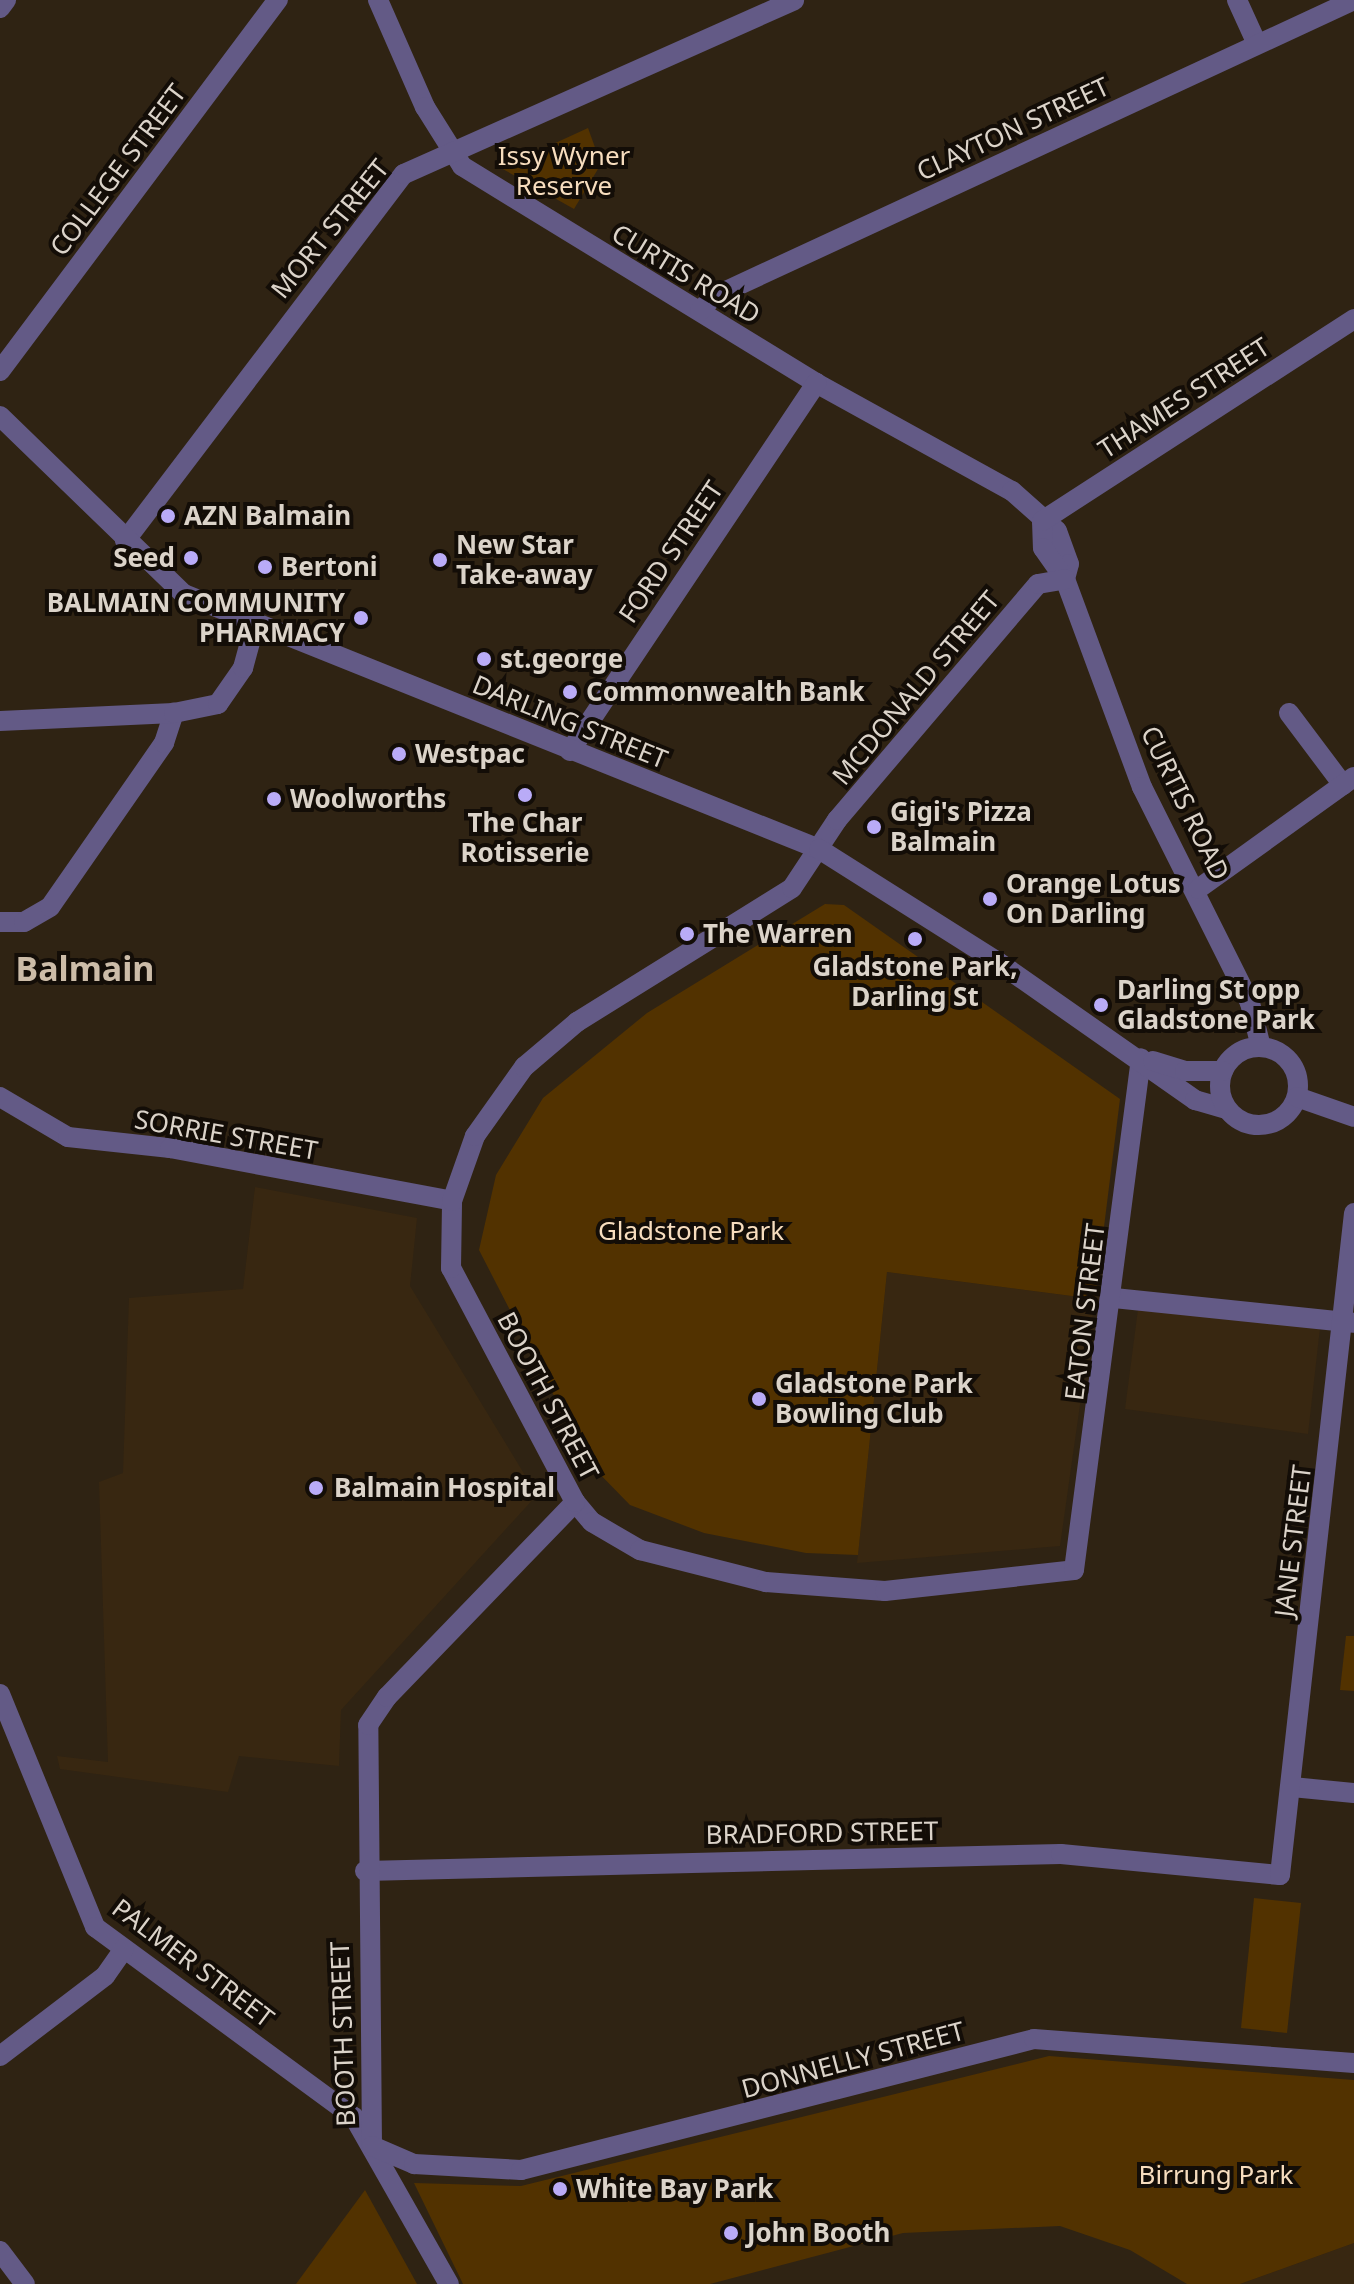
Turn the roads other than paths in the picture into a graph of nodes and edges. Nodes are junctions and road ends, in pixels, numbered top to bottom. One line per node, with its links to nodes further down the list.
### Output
1 (6, 0): 7 (street)
2 (278, 0): 12 (street, COLLEGE STREET)
3 (378, 0): 9 (street, CURTIS ROAD)
4 (794, 0): 9 (street, MORT STREET)
5 (1237, 0): 8 (street)
6 (1354, 0): 8 (street, CLAYTON STREET)
7 (0, 8)
8 (1257, 44): 10 (street, CLAYTON STREET)
9 (450, 153): 10 (street, CURTIS ROAD); 16 (street, MORT STREET)
10 (700, 311): 13 (street, CURTIS ROAD)
11 (1354, 319): 15 (street, THAMES STREET)
12 (0, 371)
13 (816, 383): 15 (street, CURTIS ROAD); 22 (street, FORD STREET)
14 (0, 416): 16 (street, DARLING STREET)
15 (1042, 521): 17 (street, CURTIS ROAD)
16 (125, 541): 18 (street, DARLING STREET)
17 (1065, 579): 24 (street, MCDONALD STREET); 25 (street, CURTIS ROAD)
18 (255, 624): 19 (street); 22 (street, DARLING STREET)
19 (174, 713): 21 (street); 26 (street)
20 (1289, 713): 23 (street)
21 (0, 721)
22 (570, 751): 24 (street, DARLING STREET)
23 (1348, 781): 25 (street)
24 (819, 849): 28 (street, DARLING STREET); 34 (street, BOOTH STREET)
25 (1198, 889): 27 (street, CURTIS ROAD)
26 (0, 922)
27 (1261, 1047): 29 (street); 31 (street)
28 (1141, 1058): 29 (street, DARLING STREET); 32 (street, DARLING STREET); 36 (street, EATON STREET)
29 (1223, 1071): 32 (street)
30 (0, 1097): 34 (street, SORRIE STREET)
31 (1297, 1097): 32 (street); 33 (street)
32 (1227, 1109)
33 (1354, 1117)
34 (452, 1201): 38 (street, BOOTH STREET)
35 (1354, 1213): 37 (street, JANE STREET)
36 (1114, 1298): 37 (street); 38 (street, EATON STREET)
37 (1348, 1322): 40 (street, JANE STREET)
38 (575, 1502): 42 (street, BOOTH STREET)
39 (0, 1694): 44 (street, PALMER STREET)
40 (1292, 1787): 41 (street); 43 (street, JANE STREET)
41 (1354, 1793)
42 (365, 1871): 43 (street, BRADFORD STREET); 47 (street, BOOTH STREET)
43 (1280, 1875)
44 (124, 1949): 45 (street); 47 (street, PALMER STREET)
45 (0, 2056)
46 (1354, 2063): 47 (street, DONNELLY STREET)
47 (372, 2146): 50 (street, BOOTH STREET)
48 (0, 2251): 49 (street)
49 (25, 2284)
50 (449, 2284)

